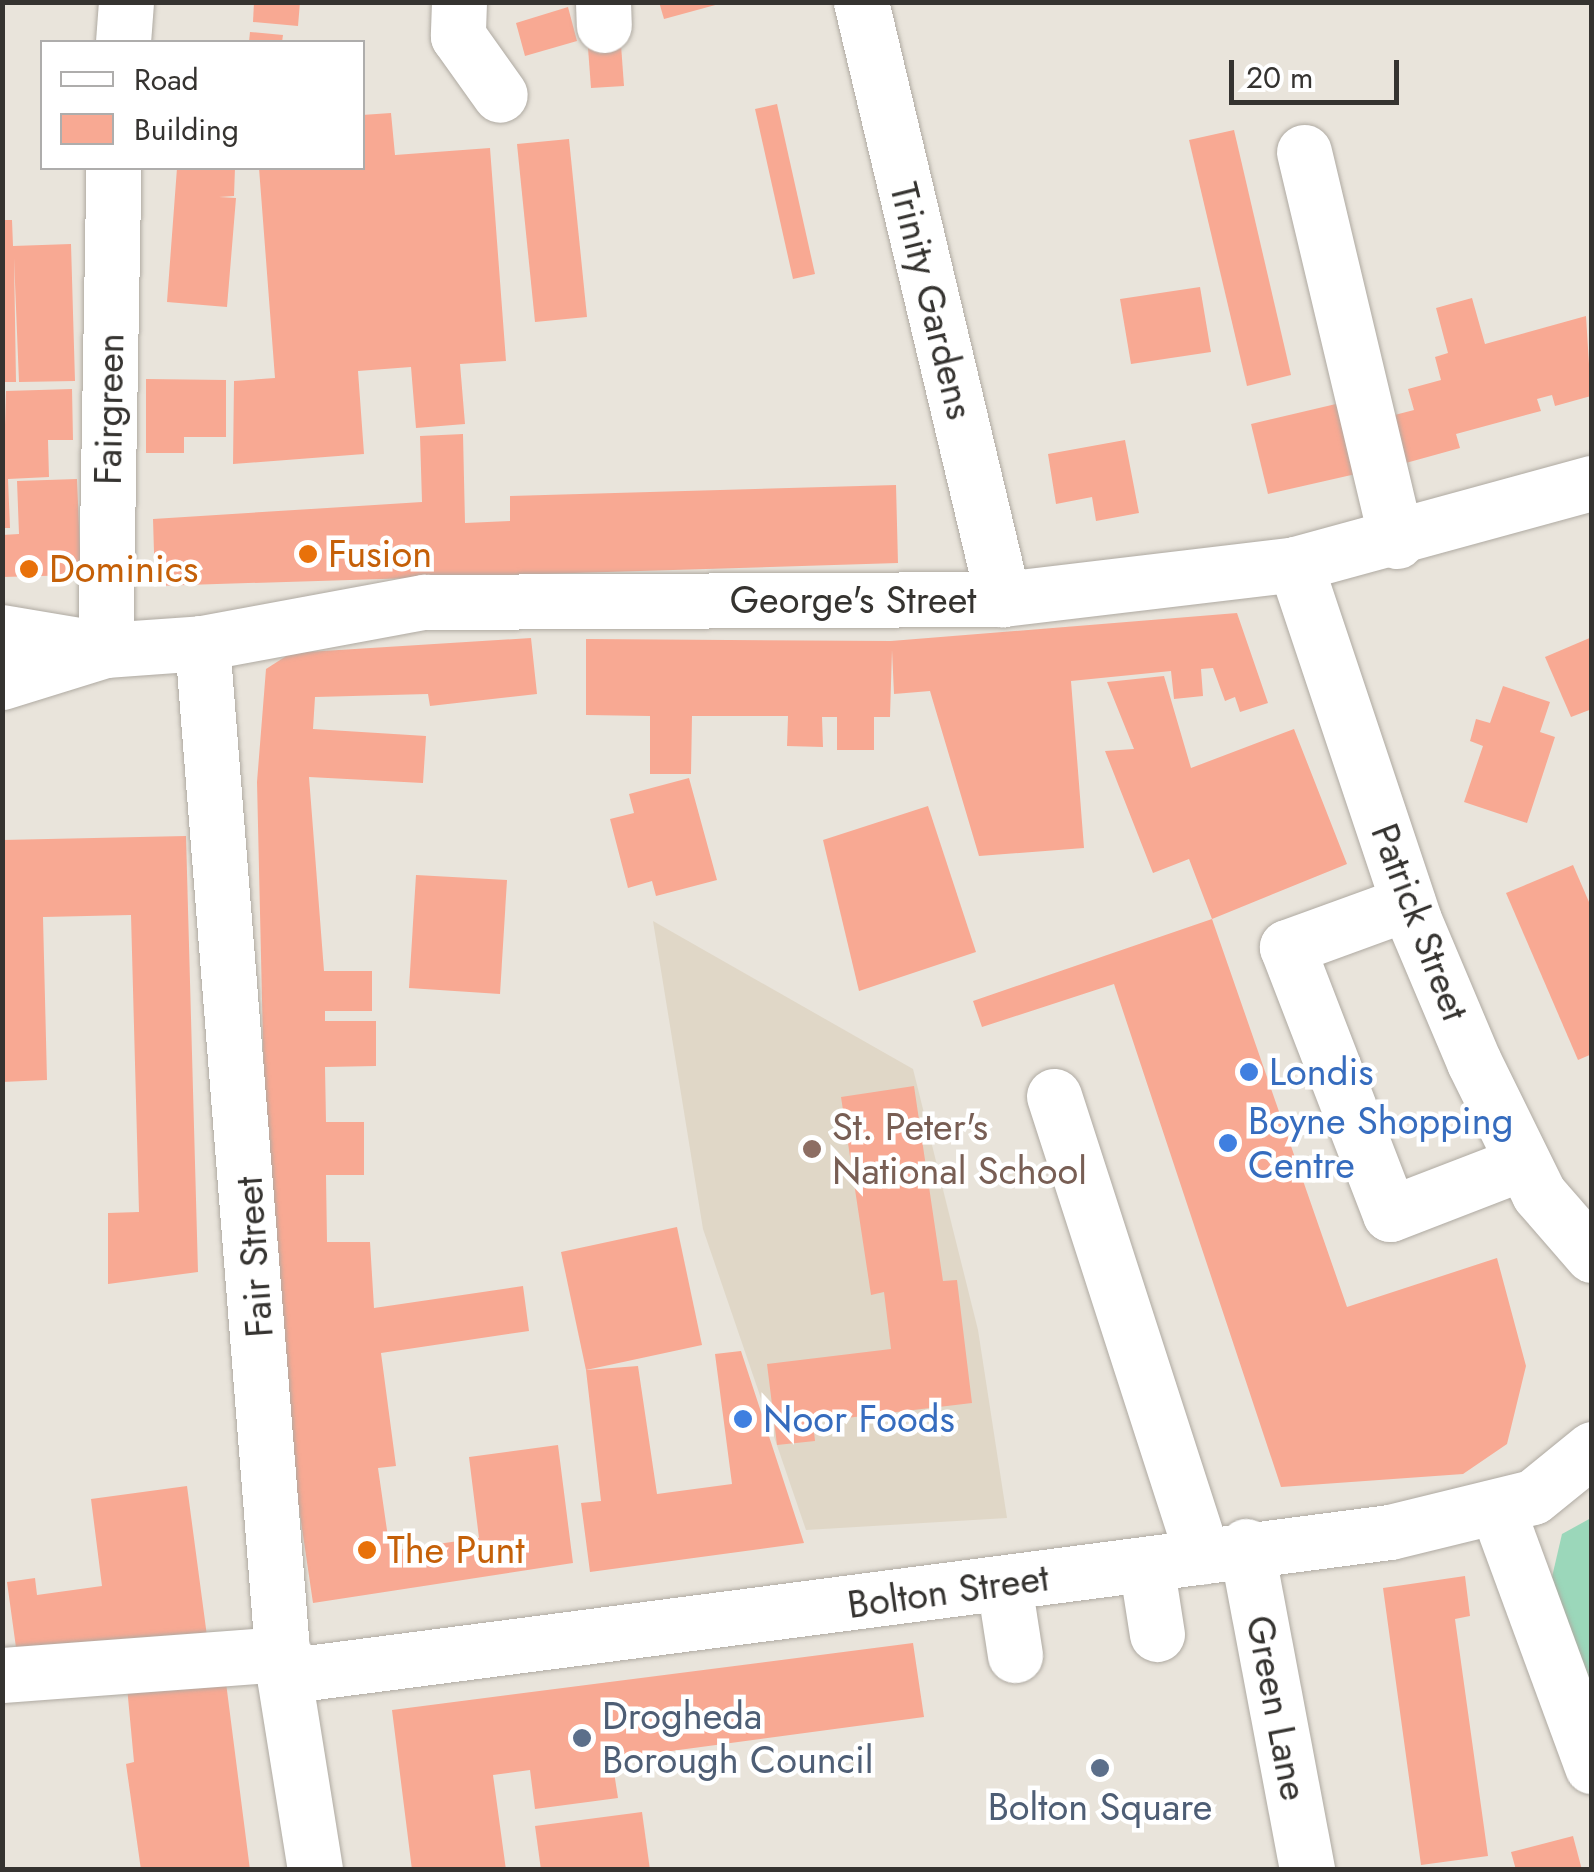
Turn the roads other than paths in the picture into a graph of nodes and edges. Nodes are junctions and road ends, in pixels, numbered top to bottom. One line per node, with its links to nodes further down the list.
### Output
1 (126, 2): 4 (street)
2 (459, 2): 5 (street)
3 (861, 2): 11 (street, Trinity Gardens)
4 (123, 40)
5 (500, 95)
6 (1304, 152): 9 (street)
7 (113, 170): 14 (street, Fairgreen)
8 (1592, 482): 9 (street, George's Street)
9 (1397, 541): 10 (street, George's Street)
10 (1295, 564): 11 (street, George's Street); 16 (street, Patrick Street)
11 (1004, 600): 13 (street, George's Street)
12 (2, 632): 14 (street, George's Street)
13 (202, 643): 14 (street, George's Street); 27 (street, Fair Street)
14 (105, 650): 15 (street, George's Street)
15 (2, 682)
16 (1408, 902): 18 (street, Patrick Street); 18 (street)
17 (1054, 1096): 22 (street, Green Lane)
18 (1522, 1163): 19 (street, Patrick Street)
19 (1592, 1256)
20 (1592, 1449): 21 (street, Bolton Street)
21 (1498, 1511): 22 (street, Bolton Street); 29 (street)
22 (1224, 1551): 23 (street, Bolton Street); 31 (street, Green Lane)
23 (1146, 1564): 24 (street, Bolton Street); 25 (street)
24 (1004, 1584): 26 (street); 27 (street, Bolton Street)
25 (1157, 1634)
26 (1015, 1655)
27 (284, 1666): 28 (street, Bolton Street); 30 (street, Fair Street)
28 (2, 1676)
29 (1592, 1766)
30 (315, 1870)
31 (1307, 1870)

